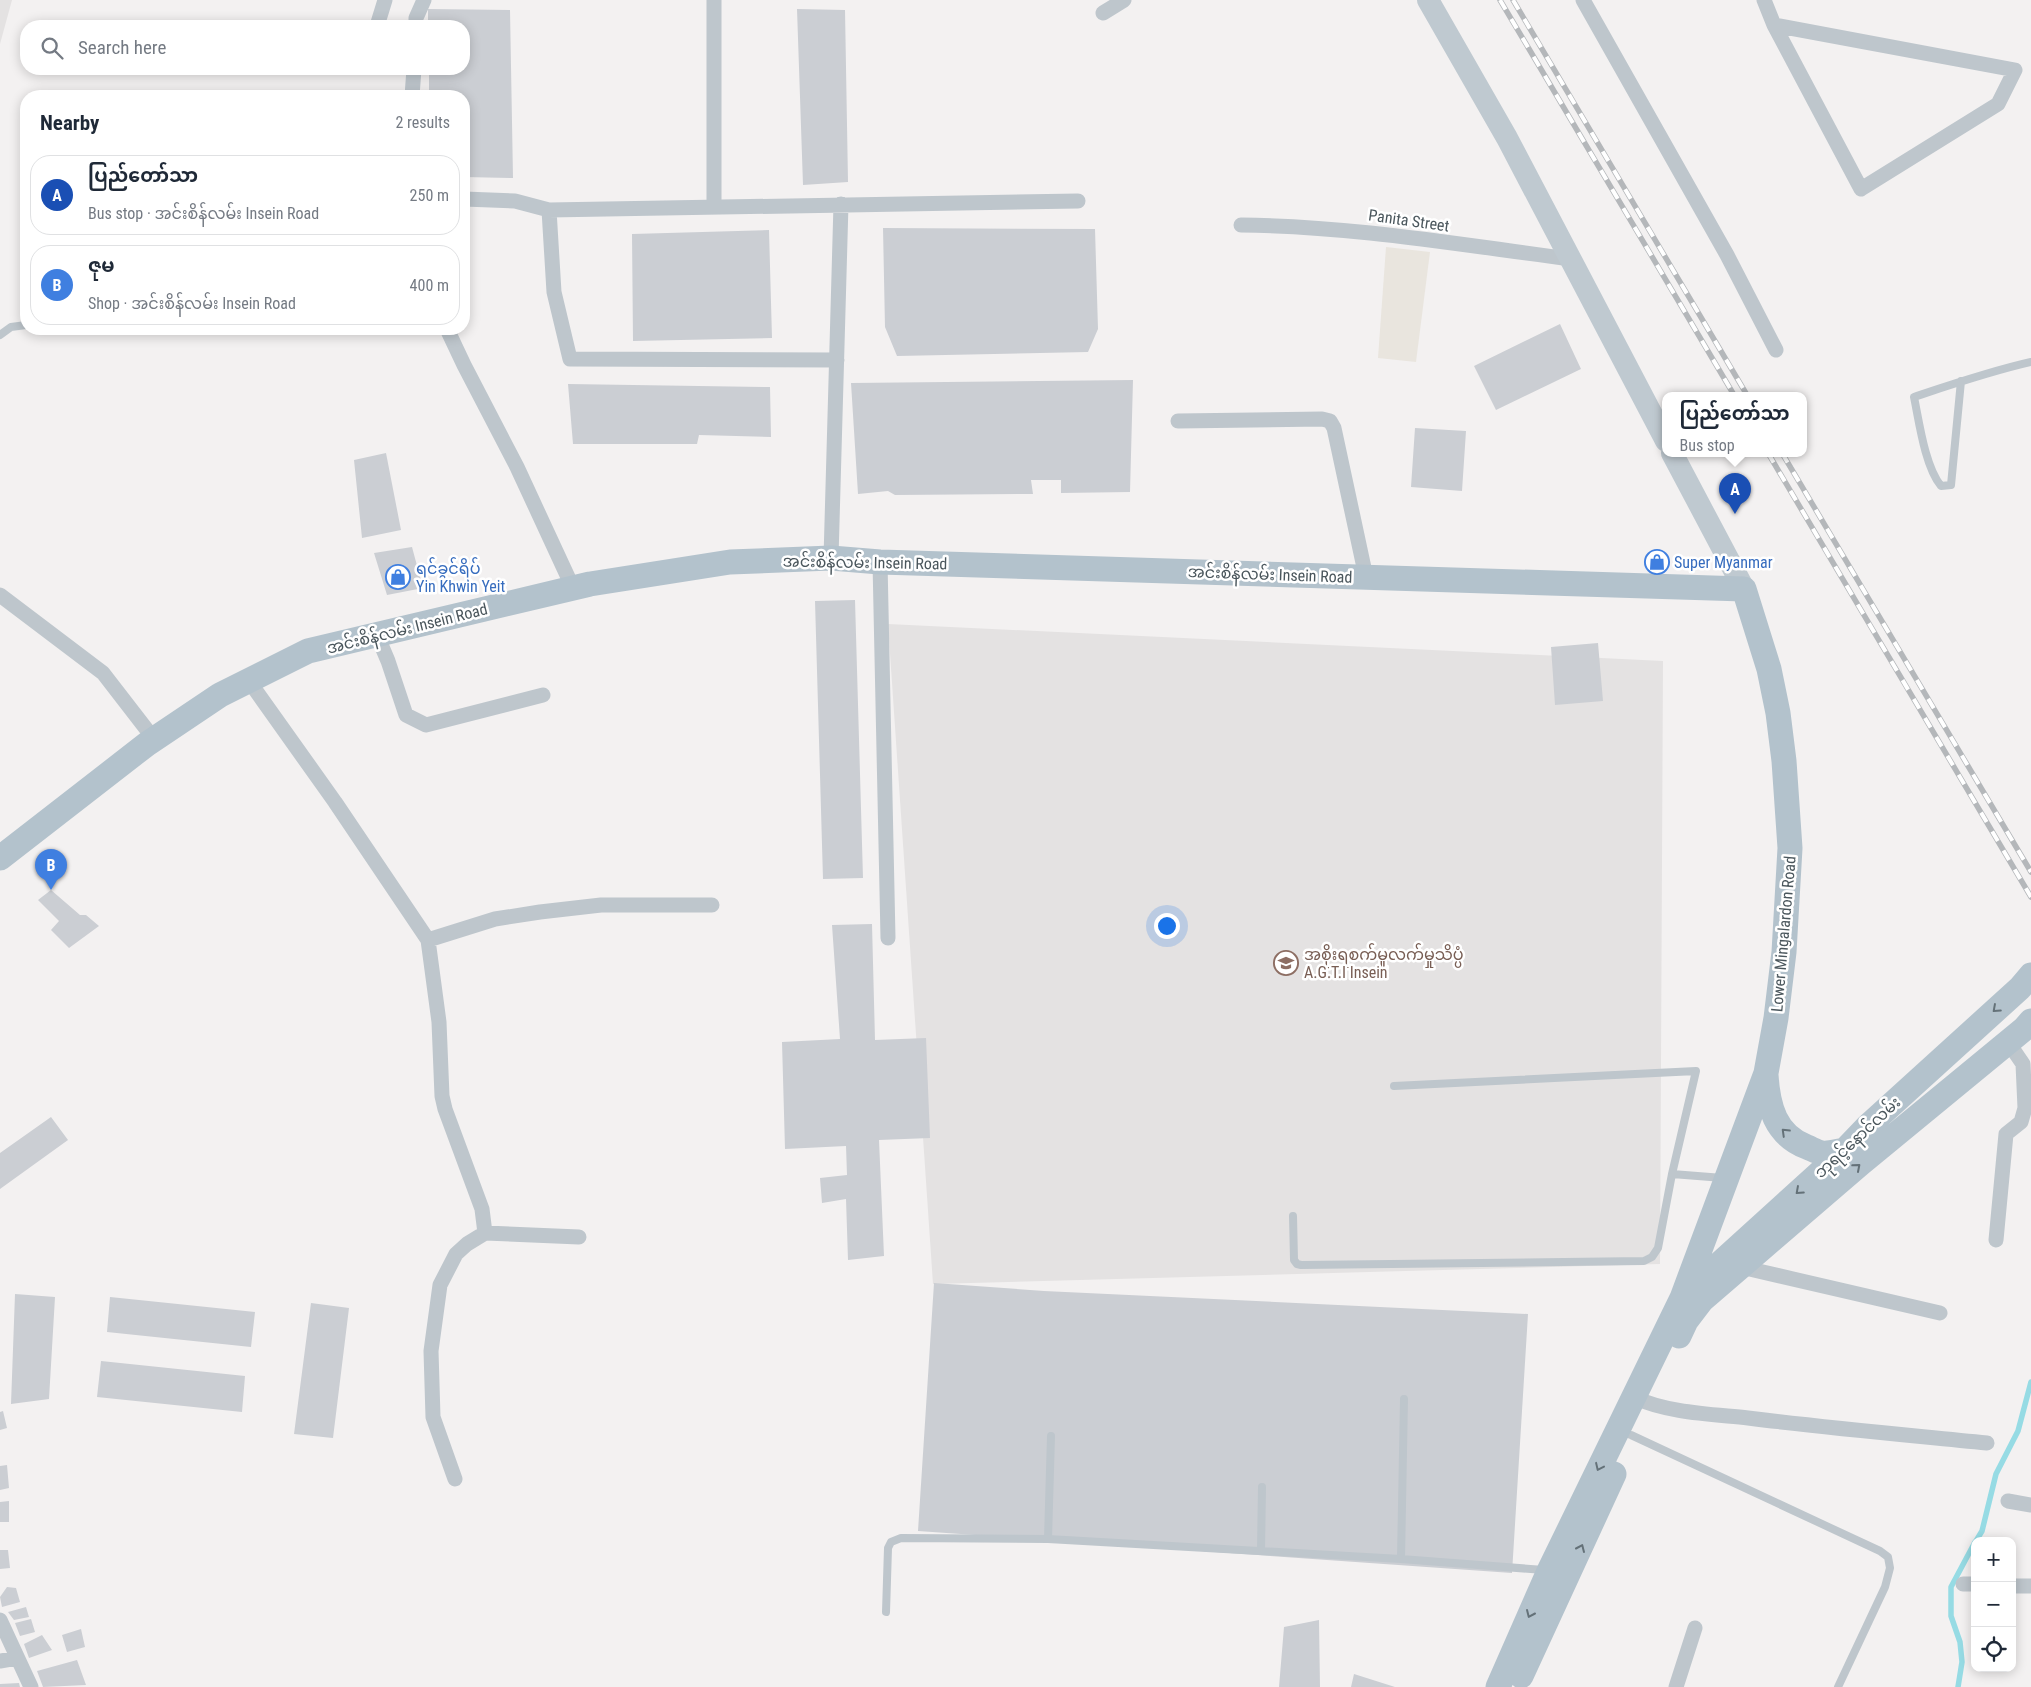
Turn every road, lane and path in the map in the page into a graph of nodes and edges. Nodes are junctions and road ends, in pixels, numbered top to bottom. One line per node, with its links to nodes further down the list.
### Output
1 (386, 0): 9 (street)
2 (424, 0): 10 (street)
3 (714, 0): 17 (street)
4 (1124, 0): 8 (street)
5 (1428, 0): 20 (main road)
6 (1583, 0): 24 (street)
7 (1764, 0): 11 (street)
8 (1103, 13)
9 (379, 20)
10 (416, 20)
11 (1774, 26): 11 (street)
12 (414, 75): 13 (street)
13 (412, 90)
14 (470, 199): 18 (street)
15 (1078, 201): 16 (street)
16 (841, 204): 17 (street); 25 (street)
17 (714, 207): 18 (street)
18 (549, 210): 25 (street)
19 (1241, 225): 20 (street, Panita Street)
20 (1571, 259): 29 (main road)
21 (20, 326): 22 (lane)
22 (0, 335)
23 (450, 335): 34 (street)
24 (1776, 350)
25 (837, 360): 31 (street)
26 (2031, 362): 27 (lane)
27 (1961, 381): 27 (lane)
28 (1178, 421): 33 (street)
29 (1662, 433)
30 (1674, 457): 35 (main road)
31 (831, 558): 32 (main road, အင်းစိန်လမ်း Insein Road); 34 (main road, အင်းစိန်လမ်း Insein Road)
32 (880, 562): 33 (main road, အင်းစိန်လမ်း Insein Road); 43 (street)
33 (1366, 577): 35 (main road, အင်းစိန်လမ်း Insein Road)
34 (573, 588): 37 (main road, အင်းစိန်လမ်း Insein Road)
35 (1744, 589): 48 (main road, Lower Mingalardon Road)
36 (0, 595): 40 (street)
37 (376, 635): 38 (main road, အင်းစိန်လမ်း Insein Road); 39 (street)
38 (249, 680): 40 (main road, အင်းစိန်လမ်း Insein Road); 44 (street)
39 (543, 695)
40 (154, 739): 41 (main road, အင်းစိန်လမ်း Insein Road)
41 (0, 858)
42 (712, 905): 44 (street)
43 (888, 938)
44 (428, 940): 54 (street)
45 (2031, 975): 50 (main road, ဘုရင့်နောင်လမ်း, one-way to 50)
46 (2031, 1021): 47 (main road, ဘုရင့်နောင်လမ်း)
47 (2008, 1042): 56 (street); 57 (main road, ဘုရင့်နောင်လမ်း, one-way to 47)
48 (1766, 1073): 50 (main road, one-way to 48); 52 (main road, Lower Mingalardon Road)
49 (1394, 1086): 51 (lane)
50 (1844, 1150): 58 (main road, ဘုရင့်နောင်လမ်း, one-way to 58)
51 (1672, 1174): 52 (lane); 53 (lane)
52 (1725, 1178): 58 (main road, Lower Mingalardon Road)
53 (1293, 1216)
54 (485, 1233): 55 (street); 65 (street)
55 (579, 1237)
56 (1996, 1240)
57 (1741, 1267): 58 (main road, ဘုရင့်နောင်လမ်း); 59 (street)
58 (1684, 1309): 61 (main road)
59 (1940, 1313)
60 (1404, 1399): 71 (lane)
61 (1640, 1400): 62 (main road); 64 (street)
62 (1624, 1433): 72 (main road); 84 (lane)
63 (1051, 1436): 69 (lane)
64 (1987, 1442)
65 (455, 1479)
66 (1262, 1487): 70 (lane)
67 (2008, 1501): 68 (street)
68 (2031, 1505)
69 (1048, 1539): 70 (lane); 75 (lane)
70 (1262, 1551): 71 (lane)
71 (1401, 1559): 72 (lane)
72 (1558, 1574): 81 (main road, one-way to 81); 82 (main road)
73 (2016, 1586): 74 (street)
74 (2031, 1586)
75 (886, 1612)
76 (0, 1620): 78 (street)
77 (1696, 1628): 83 (street)
78 (17, 1658): 79 (street); 80 (street)
79 (0, 1662)
80 (31, 1687)
81 (1498, 1687)
82 (1516, 1687)
83 (1676, 1687)
84 (1838, 1687)

